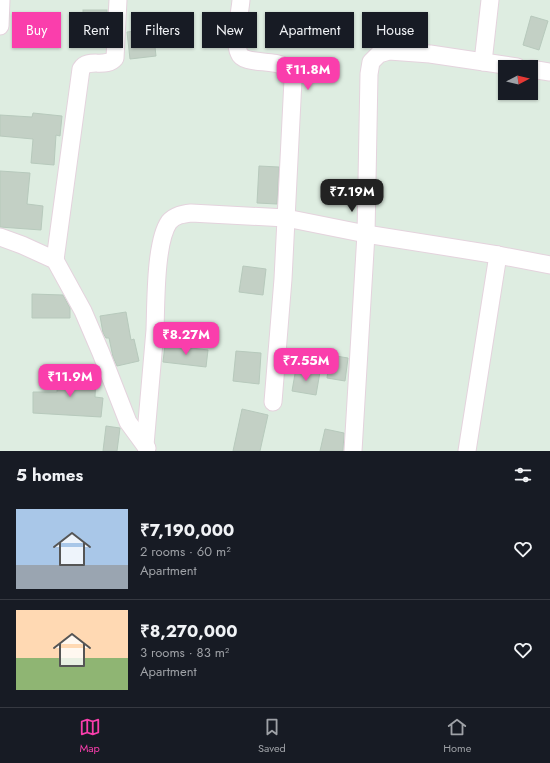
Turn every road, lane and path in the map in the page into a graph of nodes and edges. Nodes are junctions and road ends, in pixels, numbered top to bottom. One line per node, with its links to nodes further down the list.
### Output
1 (1, 0): 5 (street)
2 (118, 0): 14 (street)
3 (241, 0): 10 (street)
4 (490, 0): 6 (street)
5 (0, 26)
6 (483, 62): 7 (street); 11 (street)
7 (498, 64)
8 (538, 70): 9 (street)
9 (550, 72)
10 (286, 218): 11 (street); 16 (street); 17 (street)
11 (366, 234): 13 (street); 18 (street)
12 (0, 237): 14 (street)
13 (498, 255): 15 (street); 19 (street)
14 (55, 260): 17 (street)
15 (550, 264)
16 (273, 402)
17 (147, 448)
18 (353, 451)
19 (467, 451)

